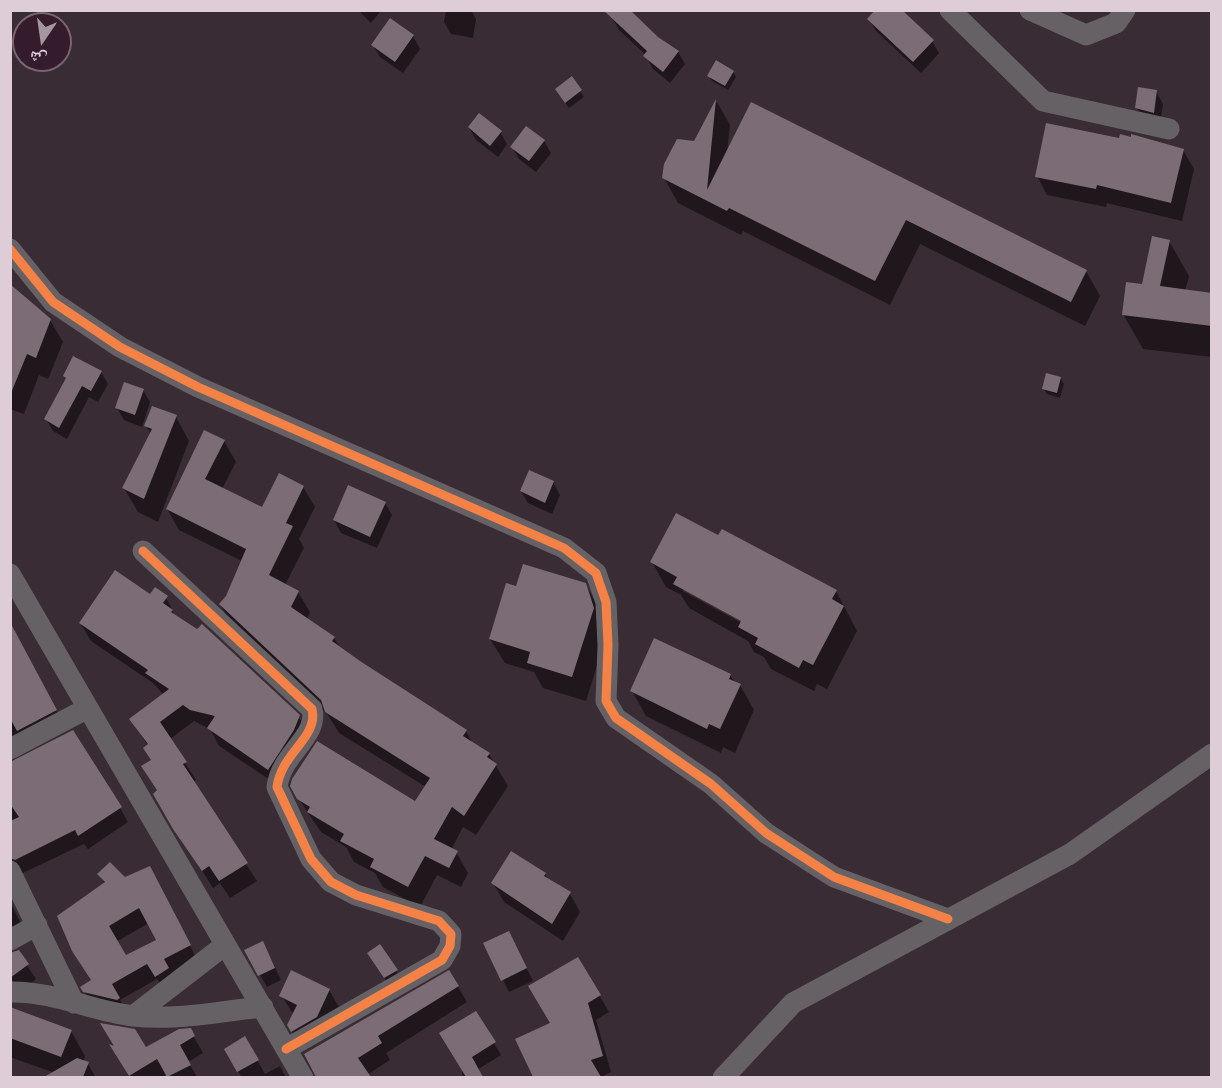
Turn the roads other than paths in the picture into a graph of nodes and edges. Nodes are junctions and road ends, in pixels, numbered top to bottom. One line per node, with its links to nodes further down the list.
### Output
1 (950, 10): 4 (street)
2 (1030, 10): 3 (street)
3 (1125, 10)
4 (1168, 129)
5 (10, 249): 12 (street)
6 (143, 551): 20 (street)
7 (10, 574): 8 (street)
8 (88, 708): 9 (street); 15 (street)
9 (10, 749)
10 (1212, 754): 12 (street)
11 (10, 871): 13 (street)
12 (948, 919): 22 (street)
13 (37, 925): 14 (street); 17 (street)
14 (10, 940)
15 (225, 945): 18 (street); 19 (street)
16 (10, 992): 17 (street)
17 (74, 1003): 19 (street)
18 (262, 1007): 19 (street); 20 (street)
19 (133, 1016)
20 (286, 1048): 21 (street)
21 (303, 1077)
22 (723, 1077)

